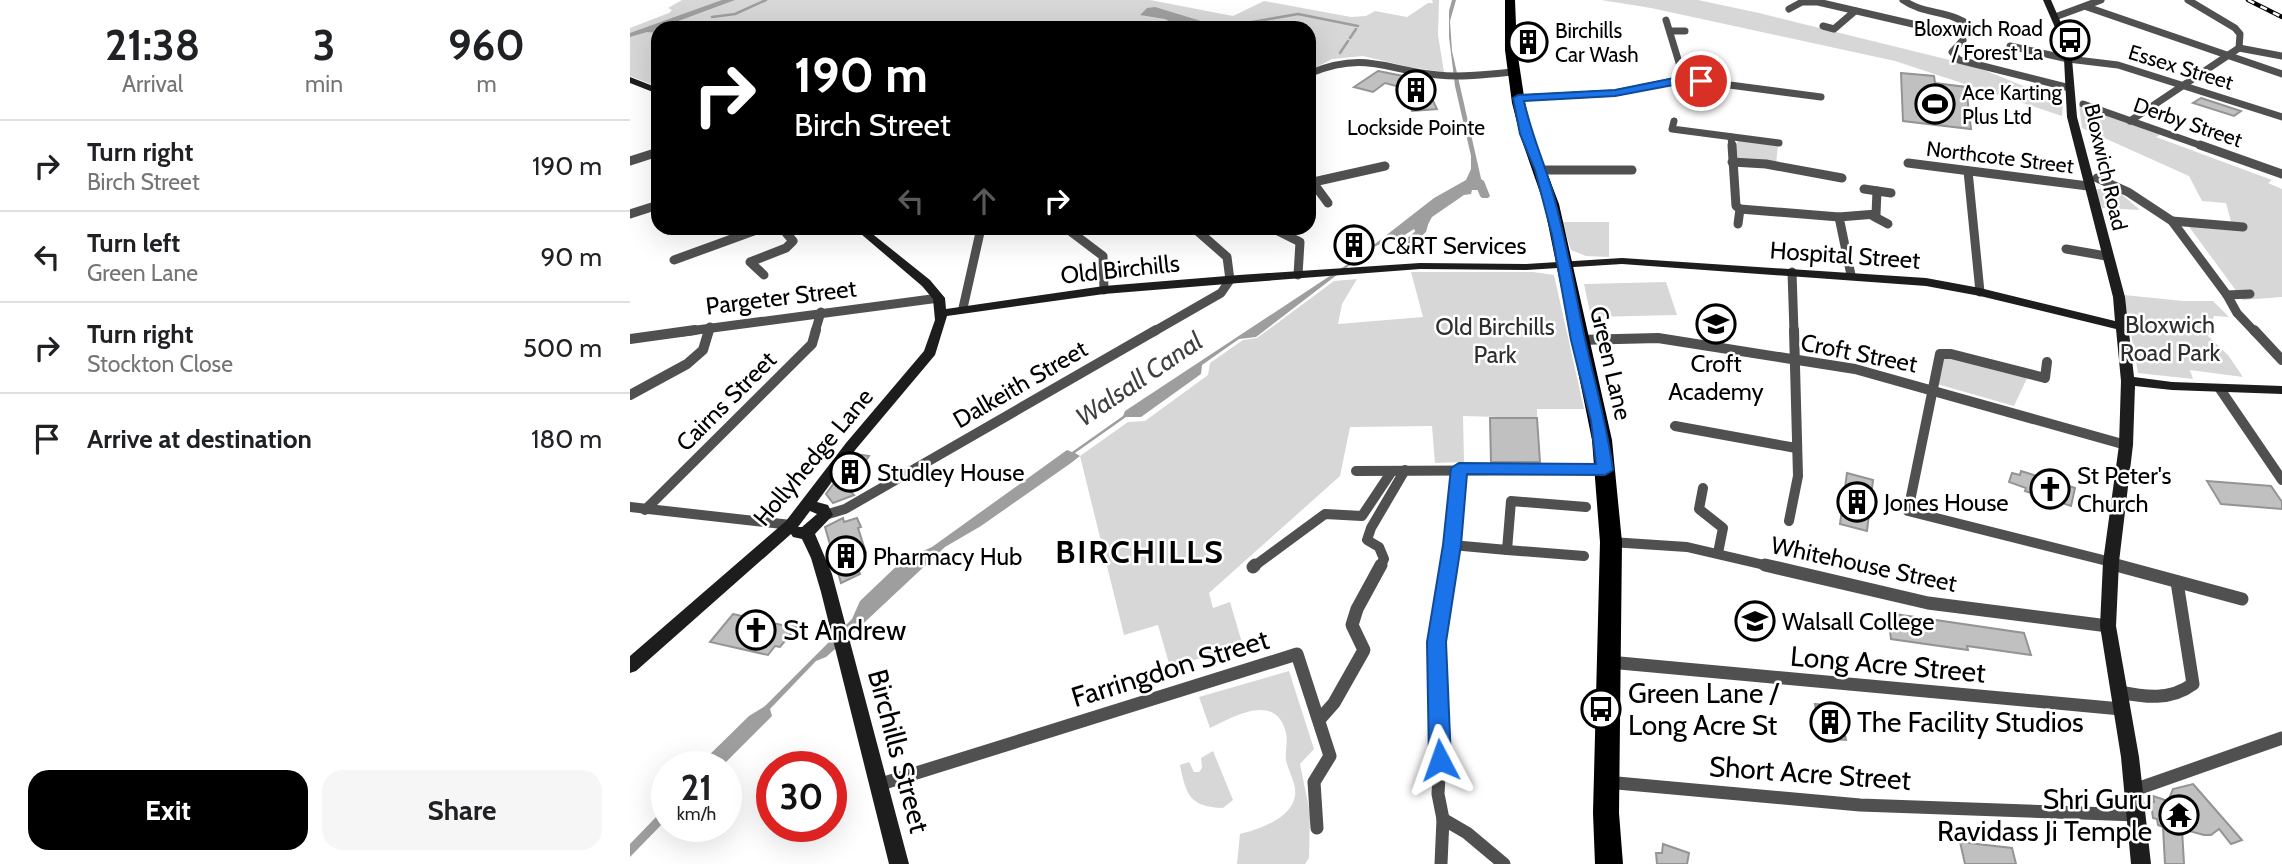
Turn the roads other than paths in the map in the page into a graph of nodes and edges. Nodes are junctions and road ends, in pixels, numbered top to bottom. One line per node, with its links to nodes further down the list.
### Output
1 (1510, 0): 24 (highway, Green Lane)
2 (1903, 0): 17 (street)
3 (2040, 0): 12 (street)
4 (2047, 0): 12 (street, Bloxwich Road)
5 (2101, 0): 8 (street)
6 (2188, 0): 19 (street)
7 (1852, 1): 9 (street)
8 (2087, 7): 12 (street); 20 (street)
9 (1843, 8): 10 (street); 11 (street)
10 (1789, 9)
11 (1855, 11): 14 (street); 17 (street)
12 (2054, 17): 22 (street, Bloxwich Road)
13 (1666, 20): 15 (street)
14 (1824, 26)
15 (1670, 31): 16 (street); 26 (street)
16 (1685, 31)
17 (1965, 37): 29 (street)
18 (2010, 46): 22 (street, Essex Street)
19 (2239, 48): 20 (street); 21 (street)
20 (2226, 55): 25 (street); 28 (street)
21 (2282, 56)
22 (2068, 58): 28 (street, Essex Street); 29 (street, Bloxwich Road)
23 (1316, 71): 24 (street)
24 (1514, 72): 32 (highway, Green Lane)
25 (2282, 74)
26 (1684, 79): 31 (street); 32 (street)
27 (632, 83): 30 (street)
28 (2183, 85): 34 (street, Essex Street); 36 (street)
29 (2070, 88): 50 (street, Bloxwich Road)
30 (651, 89)
31 (1821, 97)
32 (1518, 98): 44 (highway, Green Lane)
33 (2083, 104): 36 (street, Derby Street)
34 (2282, 117)
35 (1674, 121): 37 (street)
36 (2130, 121): 47 (street, Derby Street)
37 (1731, 137): 38 (street); 41 (street)
38 (1779, 143)
39 (651, 154): 40 (street)
40 (630, 160)
41 (1732, 162): 48 (street); 57 (street)
42 (1908, 163): 46 (street, Northcote Street)
43 (1385, 166): 49 (street)
44 (1541, 170): 45 (street); 75 (highway, Green Lane)
45 (1632, 170)
46 (1968, 171): 50 (street, Northcote Street); 82 (street)
47 (2282, 174)
48 (1842, 178)
49 (1316, 179)
50 (2092, 182): 61 (street, Northcote Street); 73 (street, Bloxwich Road)
51 (1316, 188): 55 (street)
52 (1864, 189): 53 (street)
53 (1877, 191): 54 (street); 59 (street)
54 (1891, 192)
55 (1328, 203)
56 (651, 207): 58 (street)
57 (1740, 209): 60 (street); 62 (street)
58 (630, 214)
59 (1872, 216): 60 (street); 63 (street)
60 (1839, 217): 79 (street)
61 (2172, 221): 64 (street); 83 (street)
62 (1738, 224)
63 (1888, 224)
64 (2243, 227)
65 (743, 235): 74 (street)
66 (788, 235): 77 (street)
67 (868, 235): 85 (street)
68 (979, 235): 86 (street)
69 (1075, 235): 81 (street)
70 (1202, 235): 80 (street)
71 (1286, 235): 78 (street)
72 (2066, 249): 73 (street)
73 (2106, 256): 88 (street, Bloxwich Road)
74 (674, 260)
75 (1562, 264): 76 (street, Hospital Street); 78 (street, Old Birchills); 91 (highway, Green Lane)
76 (1792, 272): 79 (street, Hospital Street); 93 (street)
77 (765, 275)
78 (1298, 275): 80 (street, Old Birchills)
79 (1851, 275): 82 (street, Hospital Street)
80 (1230, 280): 81 (street, Old Birchills); 113 (street, Dalkeith Street)
81 (1104, 290): 86 (street, Old Birchills)
82 (1980, 292): 88 (street, Hospital Street)
83 (2227, 295): 84 (street); 92 (street)
84 (2250, 295)
85 (940, 306): 86 (street, Old Birchills); 87 (street, Pargeter Street); 109 (street, Hollyhedge Lane)
86 (963, 308)
87 (821, 312): 89 (street, Pargeter Street); 112 (street, Cairns Street)
88 (2121, 326): 95 (street, Bloxwich Road)
89 (710, 327): 90 (street, Pargeter Street); 99 (street)
90 (630, 339)
91 (1578, 340): 93 (street, Croft Street); 104 (highway, Green Lane)
92 (2282, 360)
93 (1794, 361): 97 (street, Croft Street); 102 (street)
94 (2047, 362): 97 (street)
95 (2128, 381): 96 (street); 101 (street, Bloxwich Road)
96 (2220, 389): 98 (street); 107 (street)
97 (1931, 390): 101 (street, Croft Street); 121 (street)
98 (2282, 390)
99 (630, 395)
100 (1675, 426): 102 (street)
101 (2126, 445): 121 (street, Bloxwich Road)
102 (1796, 448): 114 (street)
103 (1459, 468): 104 (street); 106 (street); 117 (street)
104 (1605, 470): 116 (highway, Green Lane)
105 (1356, 471): 106 (street)
106 (1399, 471): 122 (street); 129 (street)
107 (2282, 480)
108 (1703, 488): 119 (street)
109 (808, 505): 113 (street); 115 (street, Hollyhedge Lane)
110 (630, 508): 112 (street)
111 (1586, 508): 118 (street)
112 (645, 510): 115 (street)
113 (825, 515): 115 (street)
114 (1789, 521)
115 (795, 529): 127 (street, Hollyhedge Lane); 132 (street, Birchills Street)
116 (1611, 542): 119 (street, Whitehouse Street); 126 (highway, Green Lane)
117 (1452, 545): 118 (street); 135 (street)
118 (1507, 551): 120 (street)
119 (1718, 553): 125 (street, Whitehouse Street)
120 (1584, 556)
121 (2111, 563): 123 (street); 125 (street, Bloxwich Road)
122 (1253, 567)
123 (2177, 582): 124 (street); 128 (street, Long Acre Street)
124 (2242, 599)
125 (2109, 626): 128 (street, Bloxwich Road)
126 (1609, 662): 128 (street, Long Acre Street); 131 (highway, Green Lane)
127 (630, 666)
128 (2120, 701): 133 (street, Bloxwich Road)
129 (1319, 720): 132 (street, Farringdon Street); 136 (street, Farringdon Street)
130 (2282, 738): 133 (street)
131 (1606, 782): 134 (street, Short Acre Street); 140 (highway, Green Lane)
132 (881, 784): 137 (street, Birchills Street)
133 (2134, 790): 134 (street, Bloxwich Road)
134 (2137, 815): 141 (street, Bloxwich Road)
135 (1443, 819): 138 (street); 139 (street)
136 (1317, 828)
137 (899, 864)
138 (1441, 864)
139 (1504, 864)
140 (1609, 864)
141 (2141, 864)

